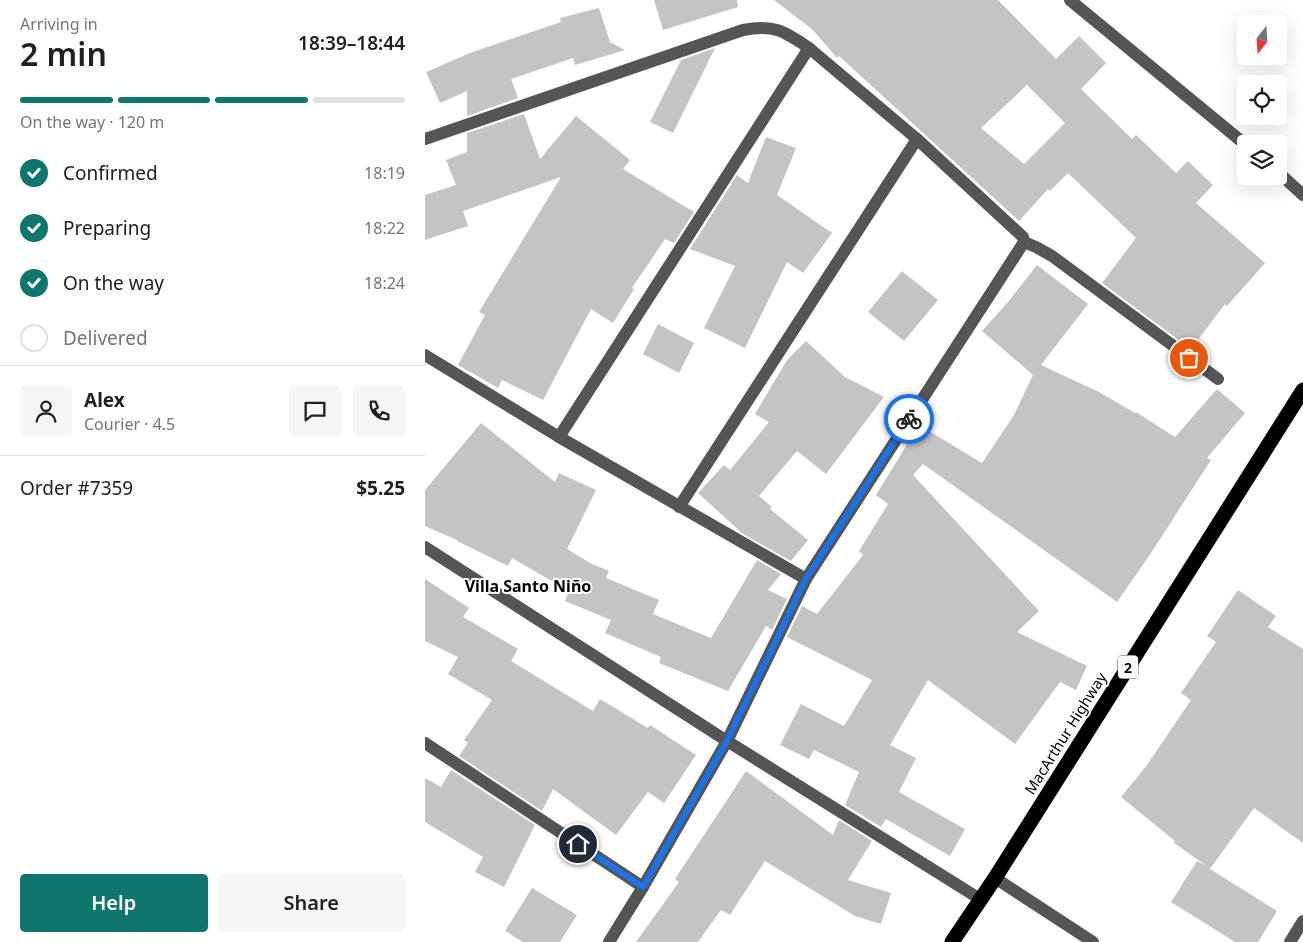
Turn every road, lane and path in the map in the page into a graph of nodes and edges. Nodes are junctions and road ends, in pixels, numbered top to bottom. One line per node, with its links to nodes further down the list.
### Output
1 (1070, 0): 3 (street)
2 (809, 48): 4 (street); 5 (street); 12 (street)
3 (1237, 138)
4 (425, 139)
5 (917, 139): 8 (street); 13 (street)
6 (1287, 180): 7 (street)
7 (1303, 195)
8 (1024, 242): 10 (street); 15 (street)
9 (425, 355): 12 (street)
10 (1218, 380)
11 (1303, 390): 18 (highway, MacArthur Highway / 2)
12 (559, 437): 13 (street)
13 (679, 507): 15 (street)
14 (425, 547): 16 (street)
15 (806, 579): 16 (street)
16 (727, 741): 19 (street); 20 (street)
17 (425, 743): 19 (street)
18 (995, 878): 20 (highway, MacArthur Highway / 2); 24 (street)
19 (643, 887): 22 (street)
20 (981, 898): 23 (highway, MacArthur Highway / 2)
21 (1303, 921): 25 (street)
22 (609, 942)
23 (952, 942)
24 (1093, 942)
25 (1290, 942)

